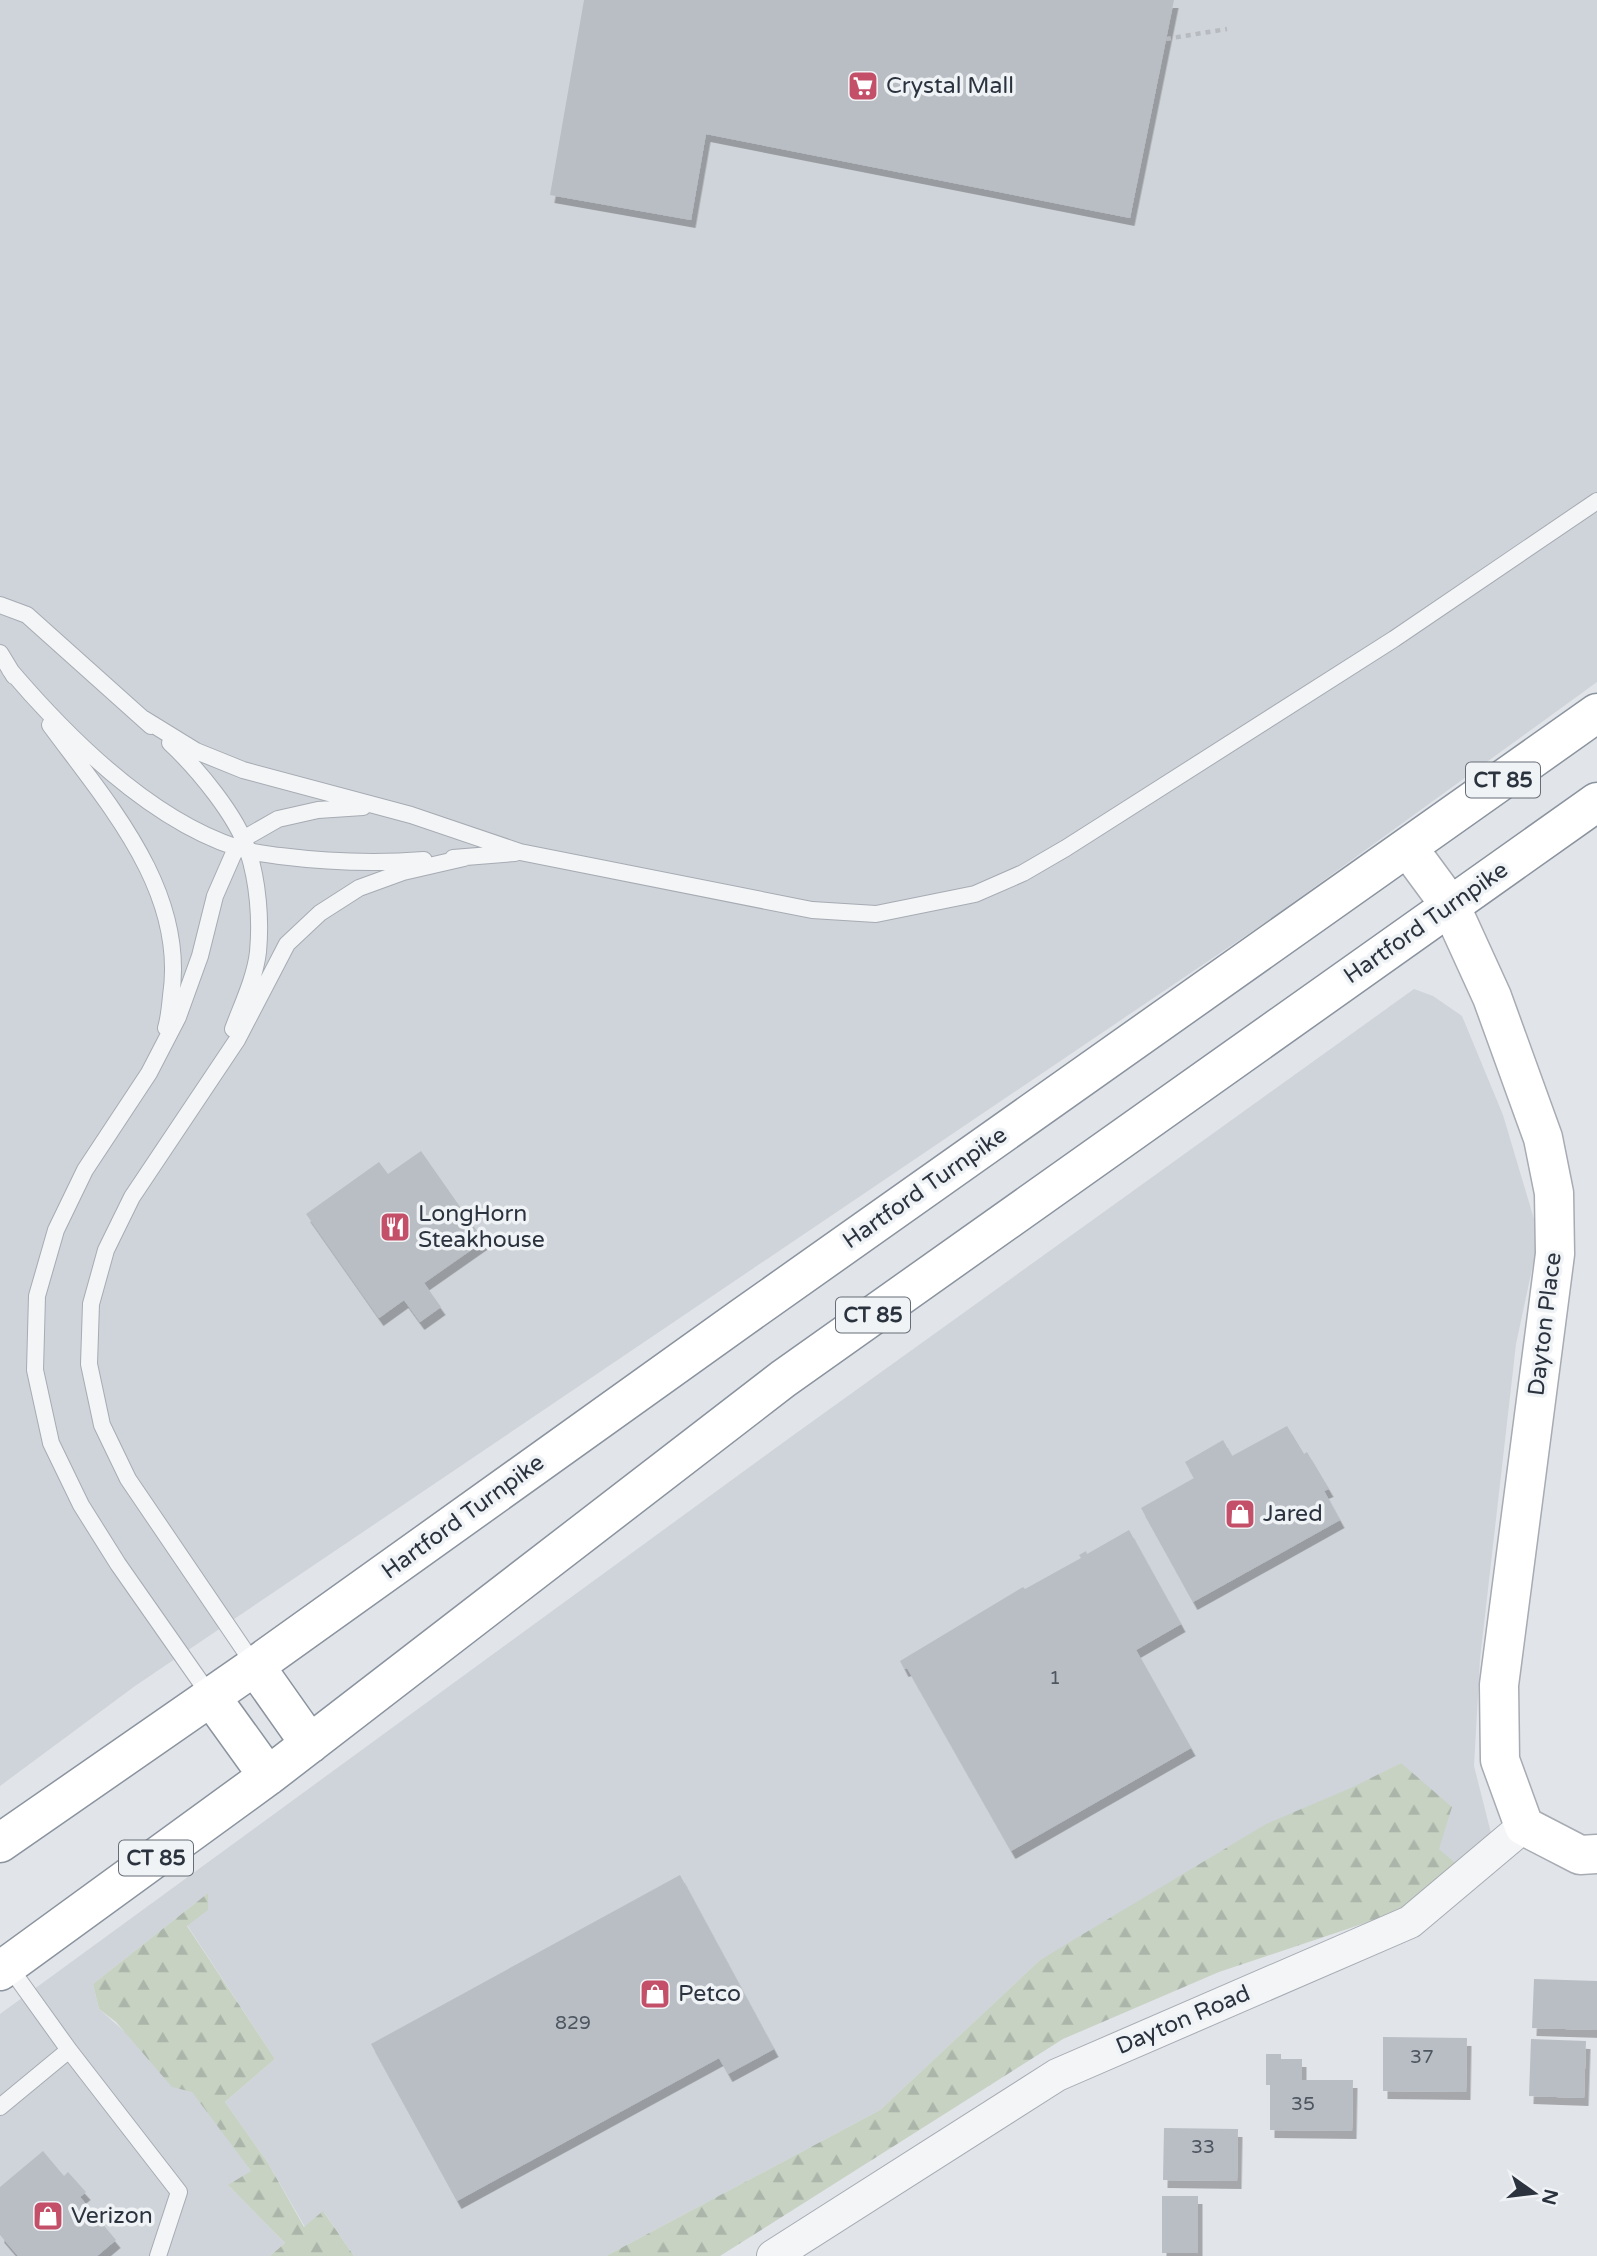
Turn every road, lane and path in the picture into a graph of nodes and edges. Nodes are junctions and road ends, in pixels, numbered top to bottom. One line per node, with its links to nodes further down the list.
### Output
1 (1227, 29): 2 (path)
2 (1166, 39)
3 (1597, 501): 13 (lane)
4 (0, 605): 8 (lane)
5 (0, 653): 6 (lane)
6 (9, 670): 11 (lane); 16 (lane)
7 (1597, 713): 12 (main road, Hartford Turnpike / CT 85)
8 (144, 719): 10 (lane); 11 (lane)
9 (1597, 802): 15 (main road, Hartford Turnpike / CT 85)
10 (411, 815): 11 (lane); 13 (lane)
11 (242, 846): 14 (lane); 16 (lane); 17 (lane)
12 (1408, 848): 15 (main road, Dayton Place); 18 (main road, Hartford Turnpike / CT 85)
13 (520, 852): 14 (lane)
14 (464, 858): 17 (lane)
15 (1450, 905): 20 (main road, Hartford Turnpike / CT 85); 22 (main road, Dayton Place)
16 (149, 1073): 19 (lane)
17 (196, 1103): 18 (lane)
18 (255, 1666): 19 (main road, Hartford Turnpike / CT 85); 20 (main road)
19 (211, 1697): 21 (main road); 23 (main road, Hartford Turnpike / CT 85)
20 (310, 1744): 21 (main road, Hartford Turnpike / CT 85)
21 (268, 1776): 25 (main road, Hartford Turnpike / CT 85)
22 (1524, 1826): 24 (main road); 29 (street, Dayton Road)
23 (0, 1843)
24 (1597, 1854)
25 (4, 1968): 26 (lane)
26 (69, 2050): 27 (lane); 28 (lane)
27 (0, 2107)
28 (158, 2256)
29 (773, 2256)

